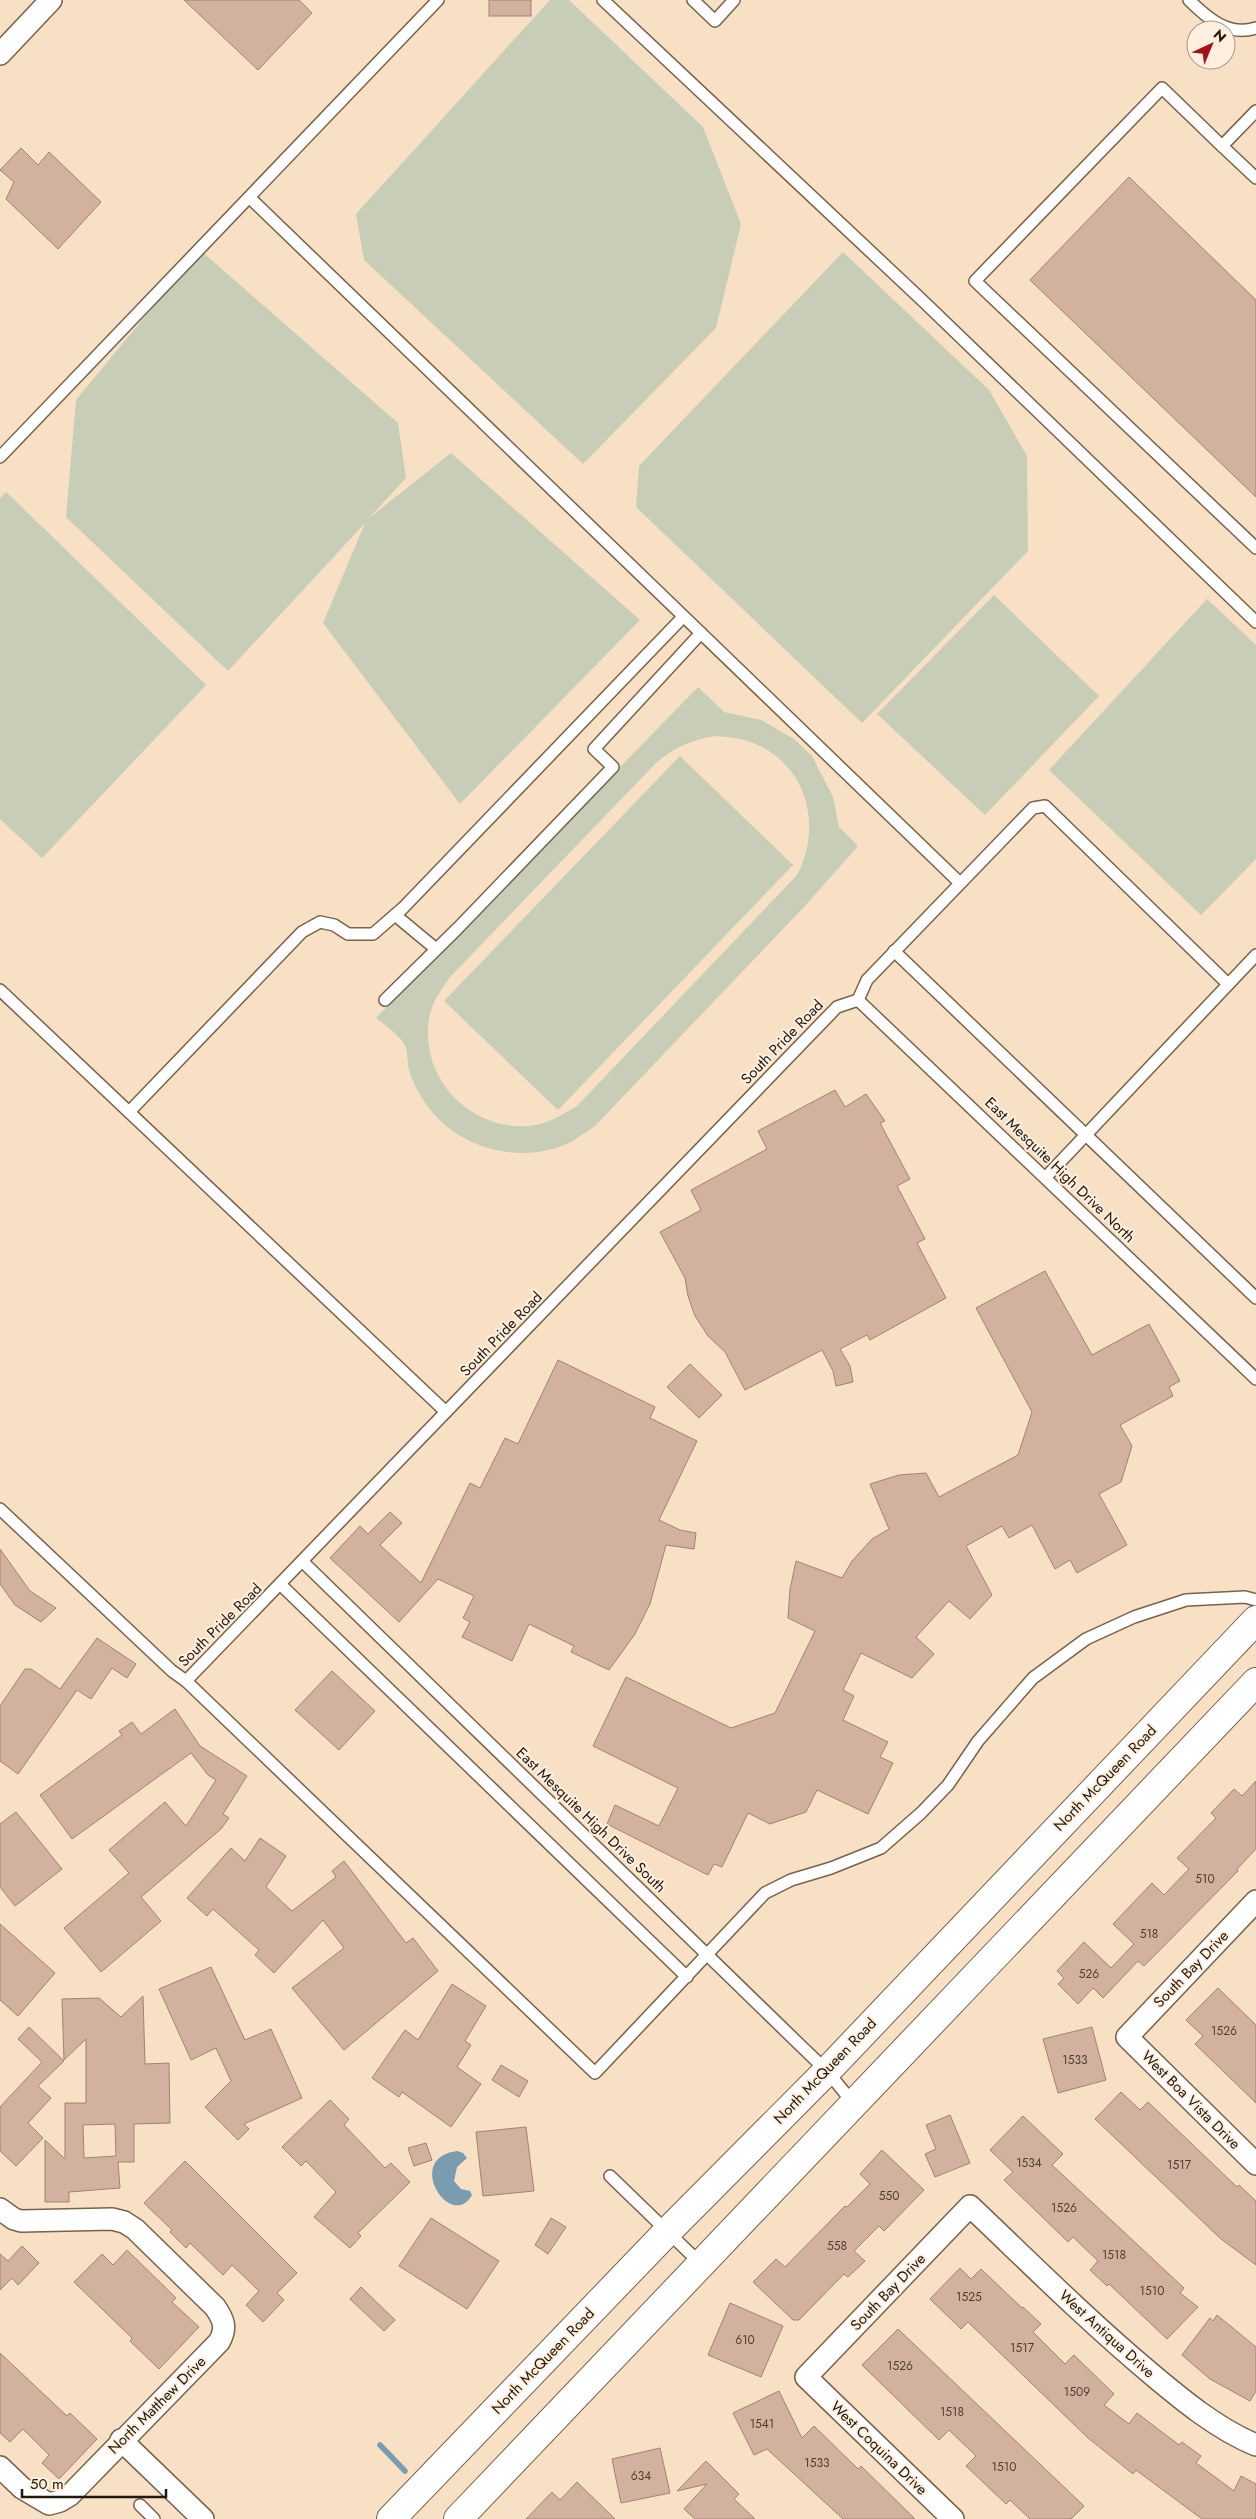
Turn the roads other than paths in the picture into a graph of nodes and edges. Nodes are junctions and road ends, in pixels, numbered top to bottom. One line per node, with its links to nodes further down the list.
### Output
1 (51, 0): 8 (street)
2 (438, 0): 12 (lane)
3 (603, 0): 16 (lane)
4 (693, 0): 5 (lane)
5 (734, 0)
6 (1189, 0): 7 (lane)
7 (1256, 28)
8 (0, 54)
9 (1256, 111): 10 (lane)
10 (1222, 146): 11 (lane); 14 (lane)
11 (1256, 178)
12 (250, 198): 13 (lane); 15 (lane)
13 (0, 457)
14 (1256, 548)
15 (683, 617): 17 (lane); 19 (lane)
16 (1256, 622)
17 (701, 633): 18 (lane); 20 (lane)
18 (960, 883): 21 (lane); 23 (lane)
19 (395, 915): 20 (lane); 27 (lane)
20 (436, 949): 25 (lane)
21 (894, 951): 26 (lane); 28 (lane)
22 (1256, 955): 23 (lane)
23 (1228, 984): 28 (lane)
24 (0, 990): 27 (lane)
25 (385, 1000)
26 (858, 1000): 29 (lane, East Mesquite High Drive North); 32 (lane, South Pride Road)
27 (129, 1112): 32 (lane)
28 (1086, 1135): 29 (lane); 30 (lane)
29 (1046, 1177): 31 (lane, East Mesquite High Drive North)
30 (1256, 1298)
31 (1256, 1379)
32 (446, 1412): 34 (lane, South Pride Road)
33 (0, 1509): 38 (lane)
34 (303, 1562): 35 (lane, South Pride Road); 41 (lane, East Mesquite High Drive South)
35 (281, 1585): 38 (lane, South Pride Road); 42 (lane)
36 (1256, 1600): 41 (lane)
37 (1256, 1620): 44 (main road, North McQueen Road)
38 (186, 1681): 42 (lane)
39 (1256, 1682): 45 (main road)
40 (1256, 1901): 43 (street, South Bay Drive)
41 (708, 1955): 42 (lane); 44 (lane, East Mesquite High Drive South)
42 (687, 1977)
43 (1127, 2037): 46 (street, West Boa Vista Drive)
44 (827, 2071): 45 (lane, East Mesquite High Drive South); 50 (main road, North McQueen Road)
45 (854, 2104): 51 (main road)
46 (1256, 2164)
47 (610, 2176): 50 (lane)
48 (970, 2206): 52 (street, South Bay Drive); 54 (street, West Antiqua Drive)
49 (0, 2209): 53 (street, North Matthew Drive)
50 (667, 2232): 51 (lane); 59 (main road, North McQueen Road)
51 (701, 2264): 60 (main road)
52 (806, 2377): 61 (street, West Coquina Drive)
53 (121, 2440): 55 (street, North Matthew Drive); 58 (street)
54 (1256, 2445)
55 (0, 2467)
56 (140, 2505): 57 (lane)
57 (154, 2519)
58 (203, 2519)
59 (391, 2519)
60 (458, 2519)
61 (953, 2519)

